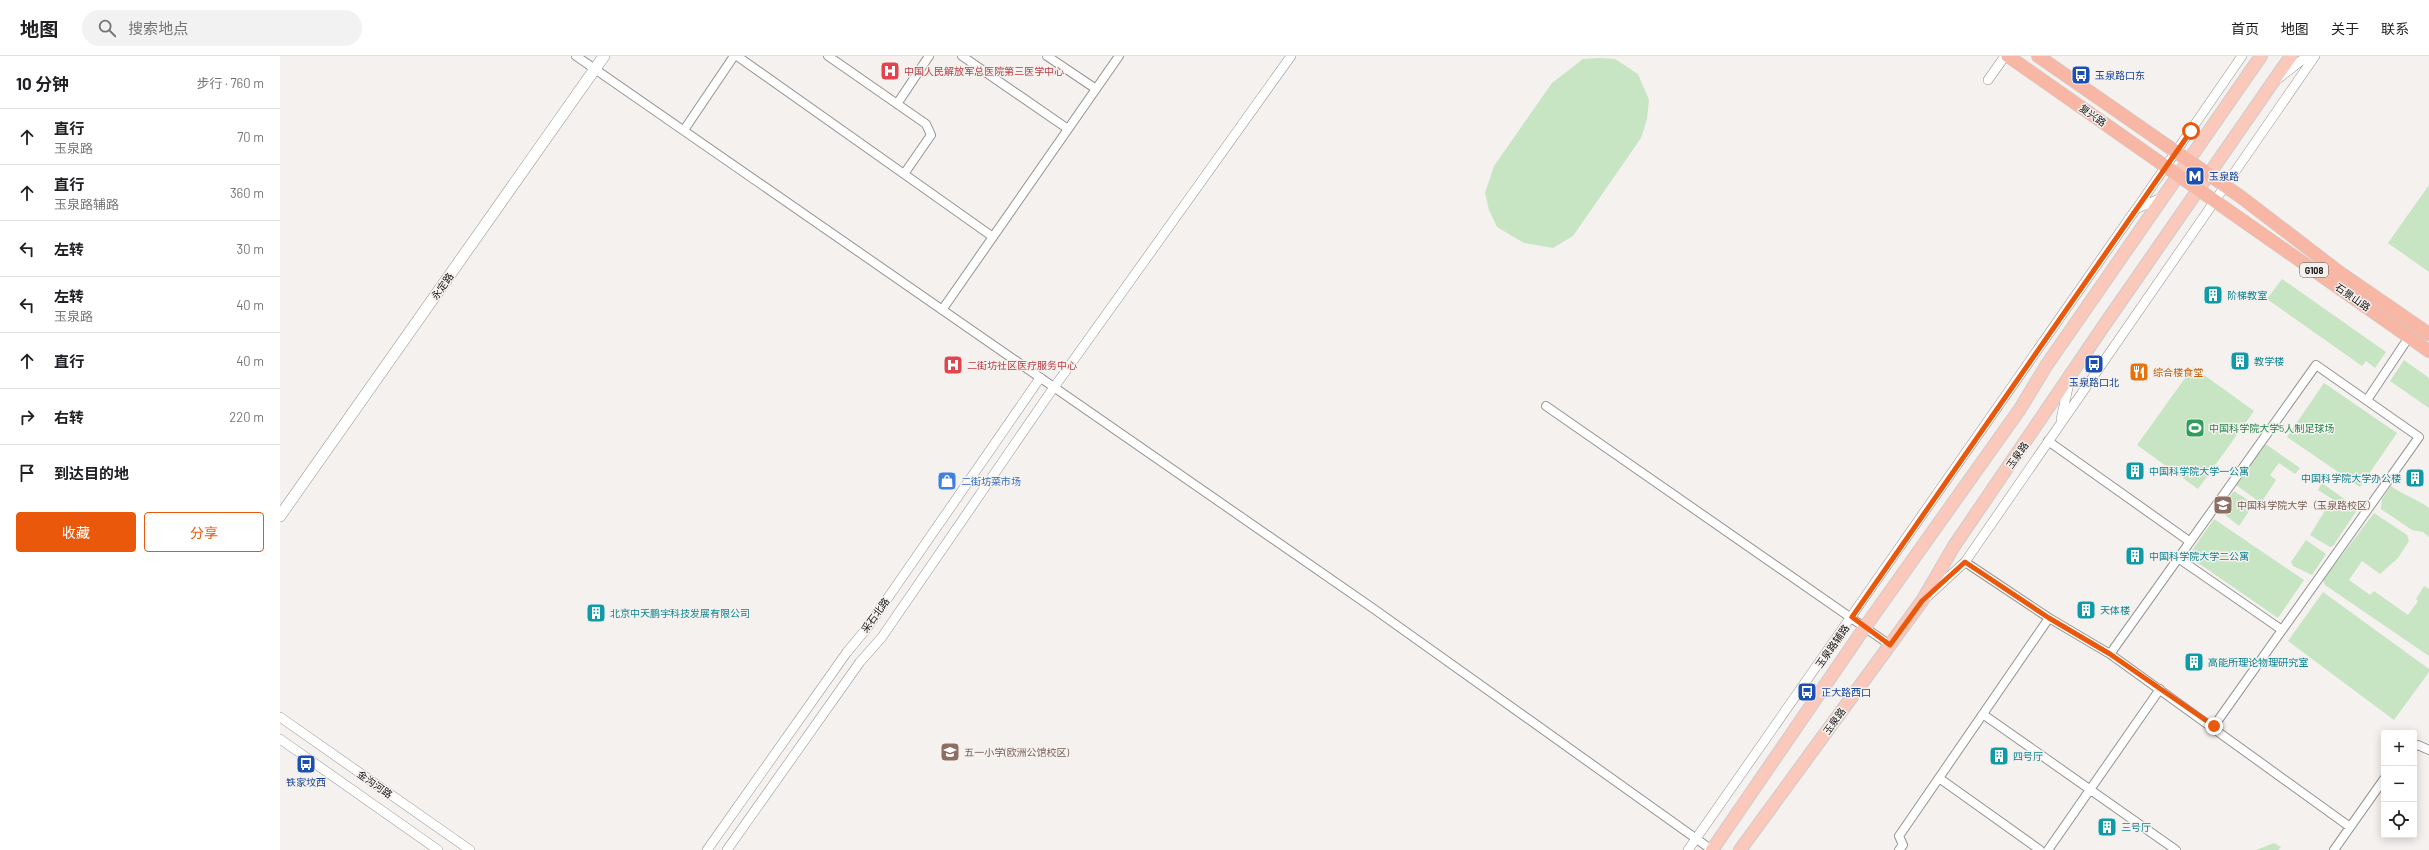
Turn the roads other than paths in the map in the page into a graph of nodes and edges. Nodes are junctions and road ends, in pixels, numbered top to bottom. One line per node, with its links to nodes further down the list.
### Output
1 (576, 56): 17 (street)
2 (604, 56): 17 (main road, 永定路)
3 (735, 56): 23 (street); 27 (street)
4 (828, 56): 21 (street)
5 (929, 56): 21 (street)
6 (962, 56): 22 (street)
7 (1047, 56): 20 (street)
8 (1119, 56): 20 (street)
9 (1291, 56): 42 (street, 采石北路)
10 (2006, 56): 18 (street); 26 (highway, 复兴路 / G108)
11 (2038, 56): 24 (highway, 复兴路 / G108)
12 (2242, 56): 24 (street)
13 (2261, 56): 25 (main road)
14 (2291, 56): 19 (main road, 玉泉路)
15 (2307, 56): 19 (street)
16 (2315, 56): 30 (street)
17 (595, 69): 23 (street); 47 (main road, 永定路)
18 (1988, 80)
19 (2272, 84): 28 (main road, 玉泉路)
20 (1096, 89): 22 (street)
21 (897, 104): 27 (street)
22 (1068, 129): 35 (street)
23 (684, 130): 36 (street)
24 (2176, 152): 25 (highway, 复兴路 / G108); 26 (street)
25 (2188, 160): 28 (highway, G108); 29 (main road)
26 (2166, 167): 29 (highway, 复兴路 / G108); 34 (street)
27 (904, 174): 35 (street)
28 (2208, 174): 30 (highway, 石景山路 / G108); 31 (main road, 玉泉路)
29 (2178, 175): 31 (highway, G108); 32 (main road)
30 (2225, 186): 33 (street); 37 (highway, 石景山路 / G108)
31 (2199, 188): 33 (highway, 石景山路 / G108); 41 (main road, 玉泉路)
32 (2163, 197): 34 (street); 54 (main road)
33 (2216, 201): 38 (highway, 石景山路 / G108); 45 (street)
34 (2136, 209): 52 (street, 玉泉路辅路)
35 (993, 237): 36 (street)
36 (942, 310): 40 (street)
37 (2429, 334)
38 (2409, 337): 39 (highway, 石景山路 / G108); 43 (street)
39 (2429, 351)
40 (1040, 378): 42 (street); 72 (street, 采石北路)
41 (2070, 378): 45 (street); 51 (main road, 玉泉路)
42 (1054, 388): 69 (street); 73 (street, 采石北路)
43 (2367, 400): 48 (street); 55 (street)
44 (1546, 406): 52 (street)
45 (2060, 425): 46 (street)
46 (2048, 441): 48 (street); 50 (street)
47 (280, 516)
48 (2189, 542): 49 (street)
49 (2178, 558): 55 (street); 57 (street)
50 (1965, 562): 51 (street); 53 (street)
51 (1922, 601): 56 (main road, 玉泉路)
52 (1852, 617): 54 (street); 69 (street, 玉泉路辅路)
53 (2049, 618): 57 (street); 59 (street)
54 (1865, 627): 56 (street); 75 (main road)
55 (2282, 630): 61 (street)
56 (1890, 645): 76 (main road, 玉泉路)
57 (2110, 654): 58 (street)
58 (2160, 689): 61 (street); 67 (street)
59 (1984, 715): 65 (street); 67 (street)
60 (280, 717): 71 (street, 金沟河路)
61 (2214, 726): 68 (street)
62 (280, 739): 70 (street, 金沟河路)
63 (2417, 745): 64 (street)
64 (2429, 750)
65 (1939, 778): 77 (street); 78 (street)
66 (2381, 783): 68 (street)
67 (2090, 790): 79 (street); 80 (street)
68 (2350, 827): 81 (street)
69 (1697, 838): 74 (street, 玉泉路辅路); 75 (street)
70 (438, 850)
71 (470, 850)
72 (707, 850)
73 (727, 850)
74 (1688, 850)
75 (1712, 850)
76 (1740, 850)
77 (1899, 850)
78 (2040, 850)
79 (2048, 850)
80 (2176, 850)
81 (2334, 850)

